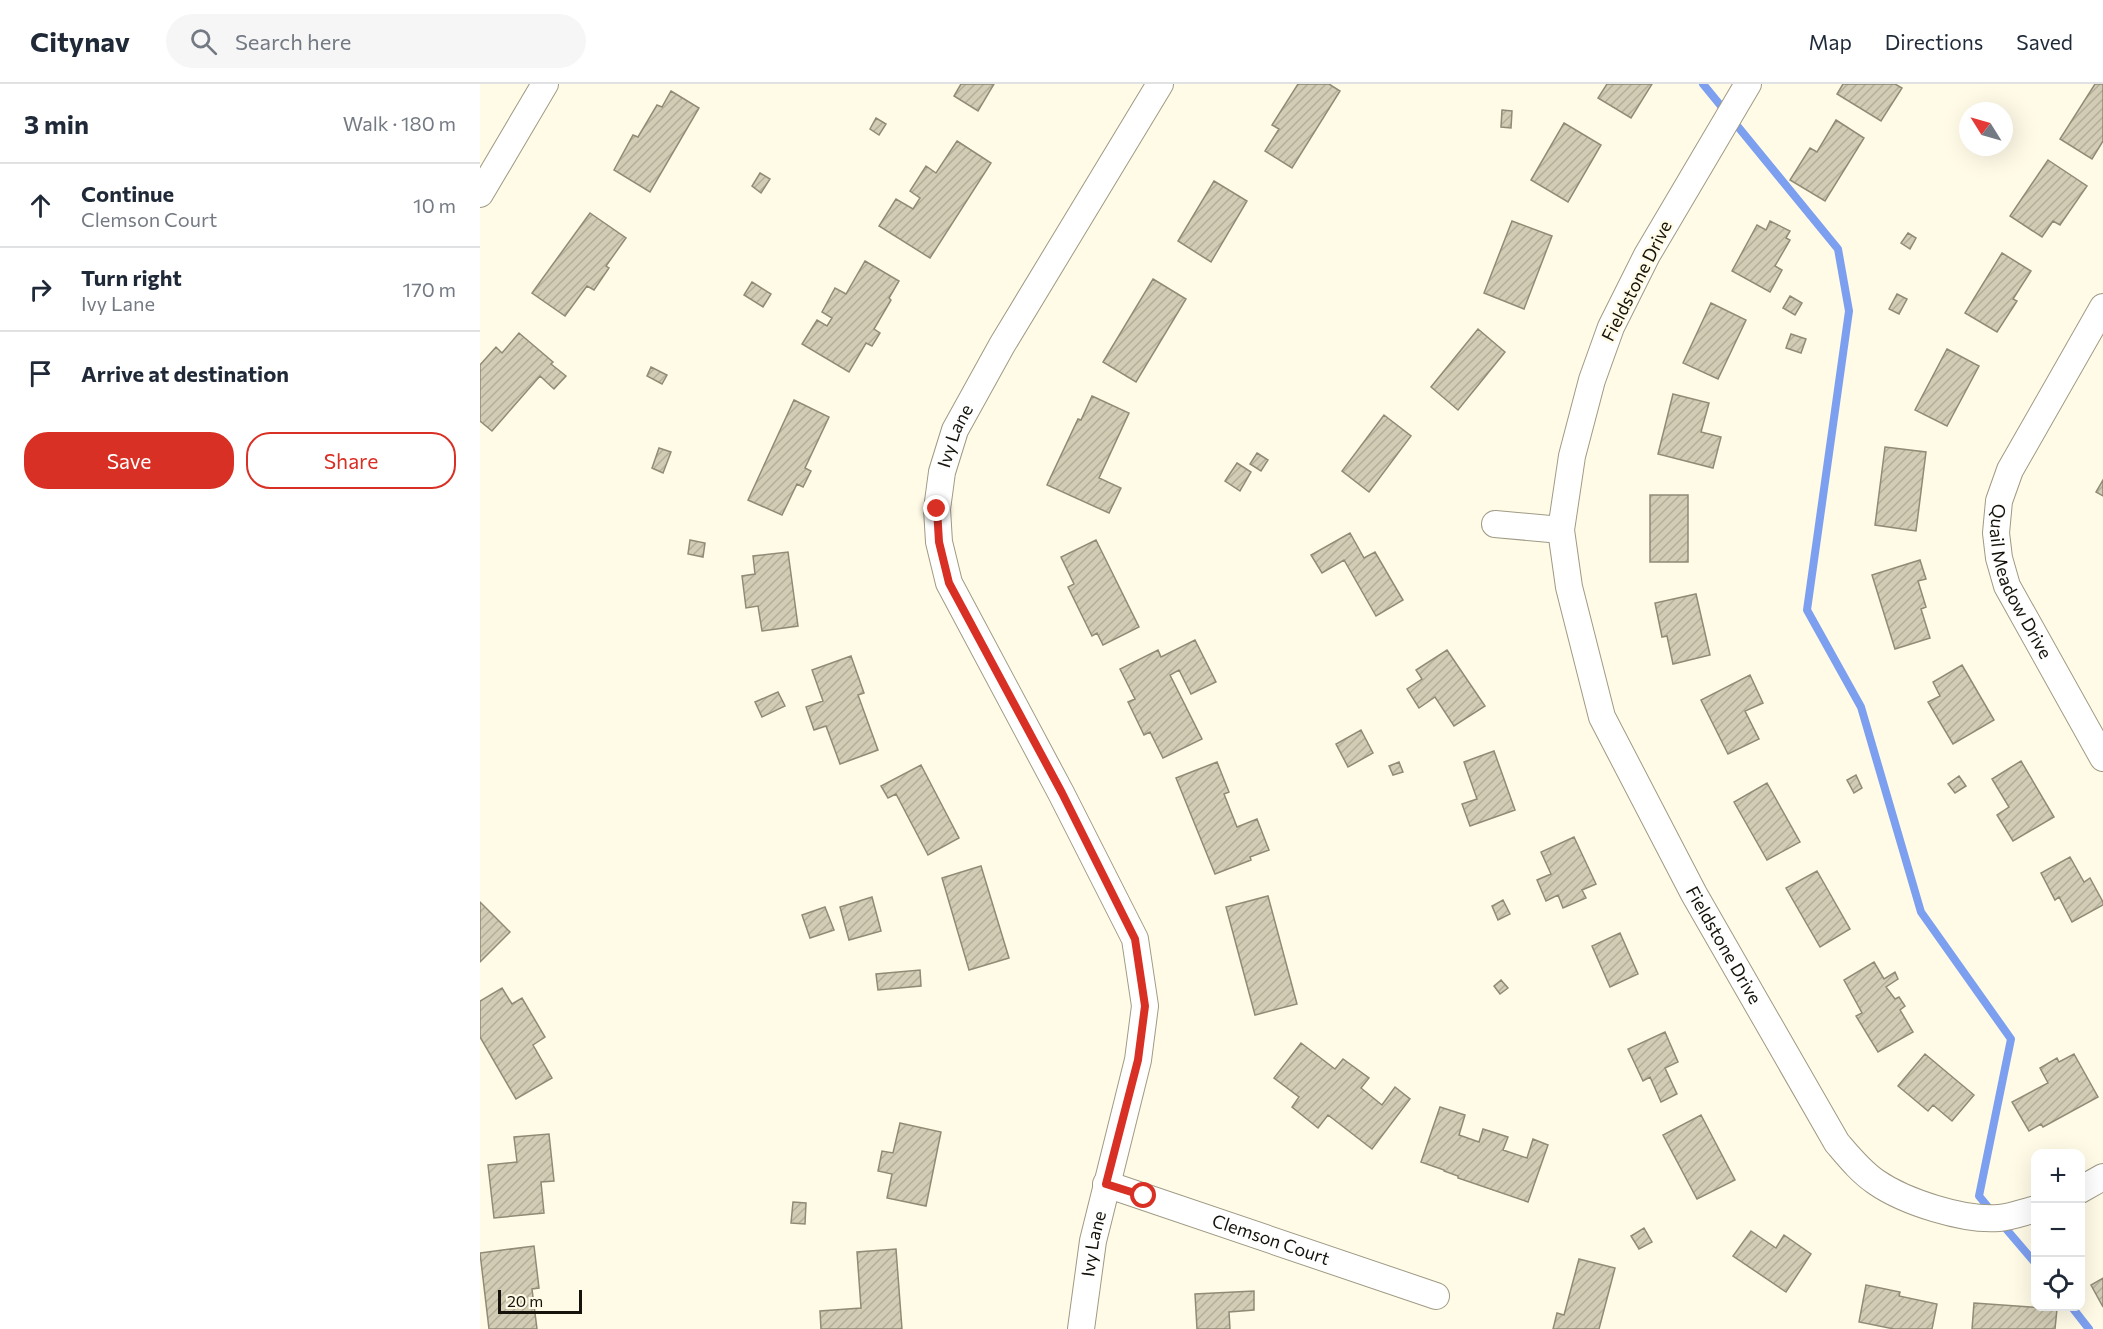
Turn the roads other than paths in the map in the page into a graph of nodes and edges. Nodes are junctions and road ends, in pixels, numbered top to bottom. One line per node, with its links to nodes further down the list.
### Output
1 (545, 84): 4 (street)
2 (1160, 84): 10 (street, Ivy Lane)
3 (1748, 84): 7 (street, Fieldstone Drive)
4 (480, 194)
5 (2103, 307): 8 (street, Quail Meadow Drive)
6 (1495, 524): 7 (street)
7 (1561, 530): 12 (street, Fieldstone Drive)
8 (2103, 758)
9 (2103, 1177): 11 (street)
10 (1106, 1184): 13 (street, Clemson Court); 14 (street, Ivy Lane)
11 (2085, 1187)
12 (2031, 1210)
13 (1436, 1296)
14 (1081, 1329)

